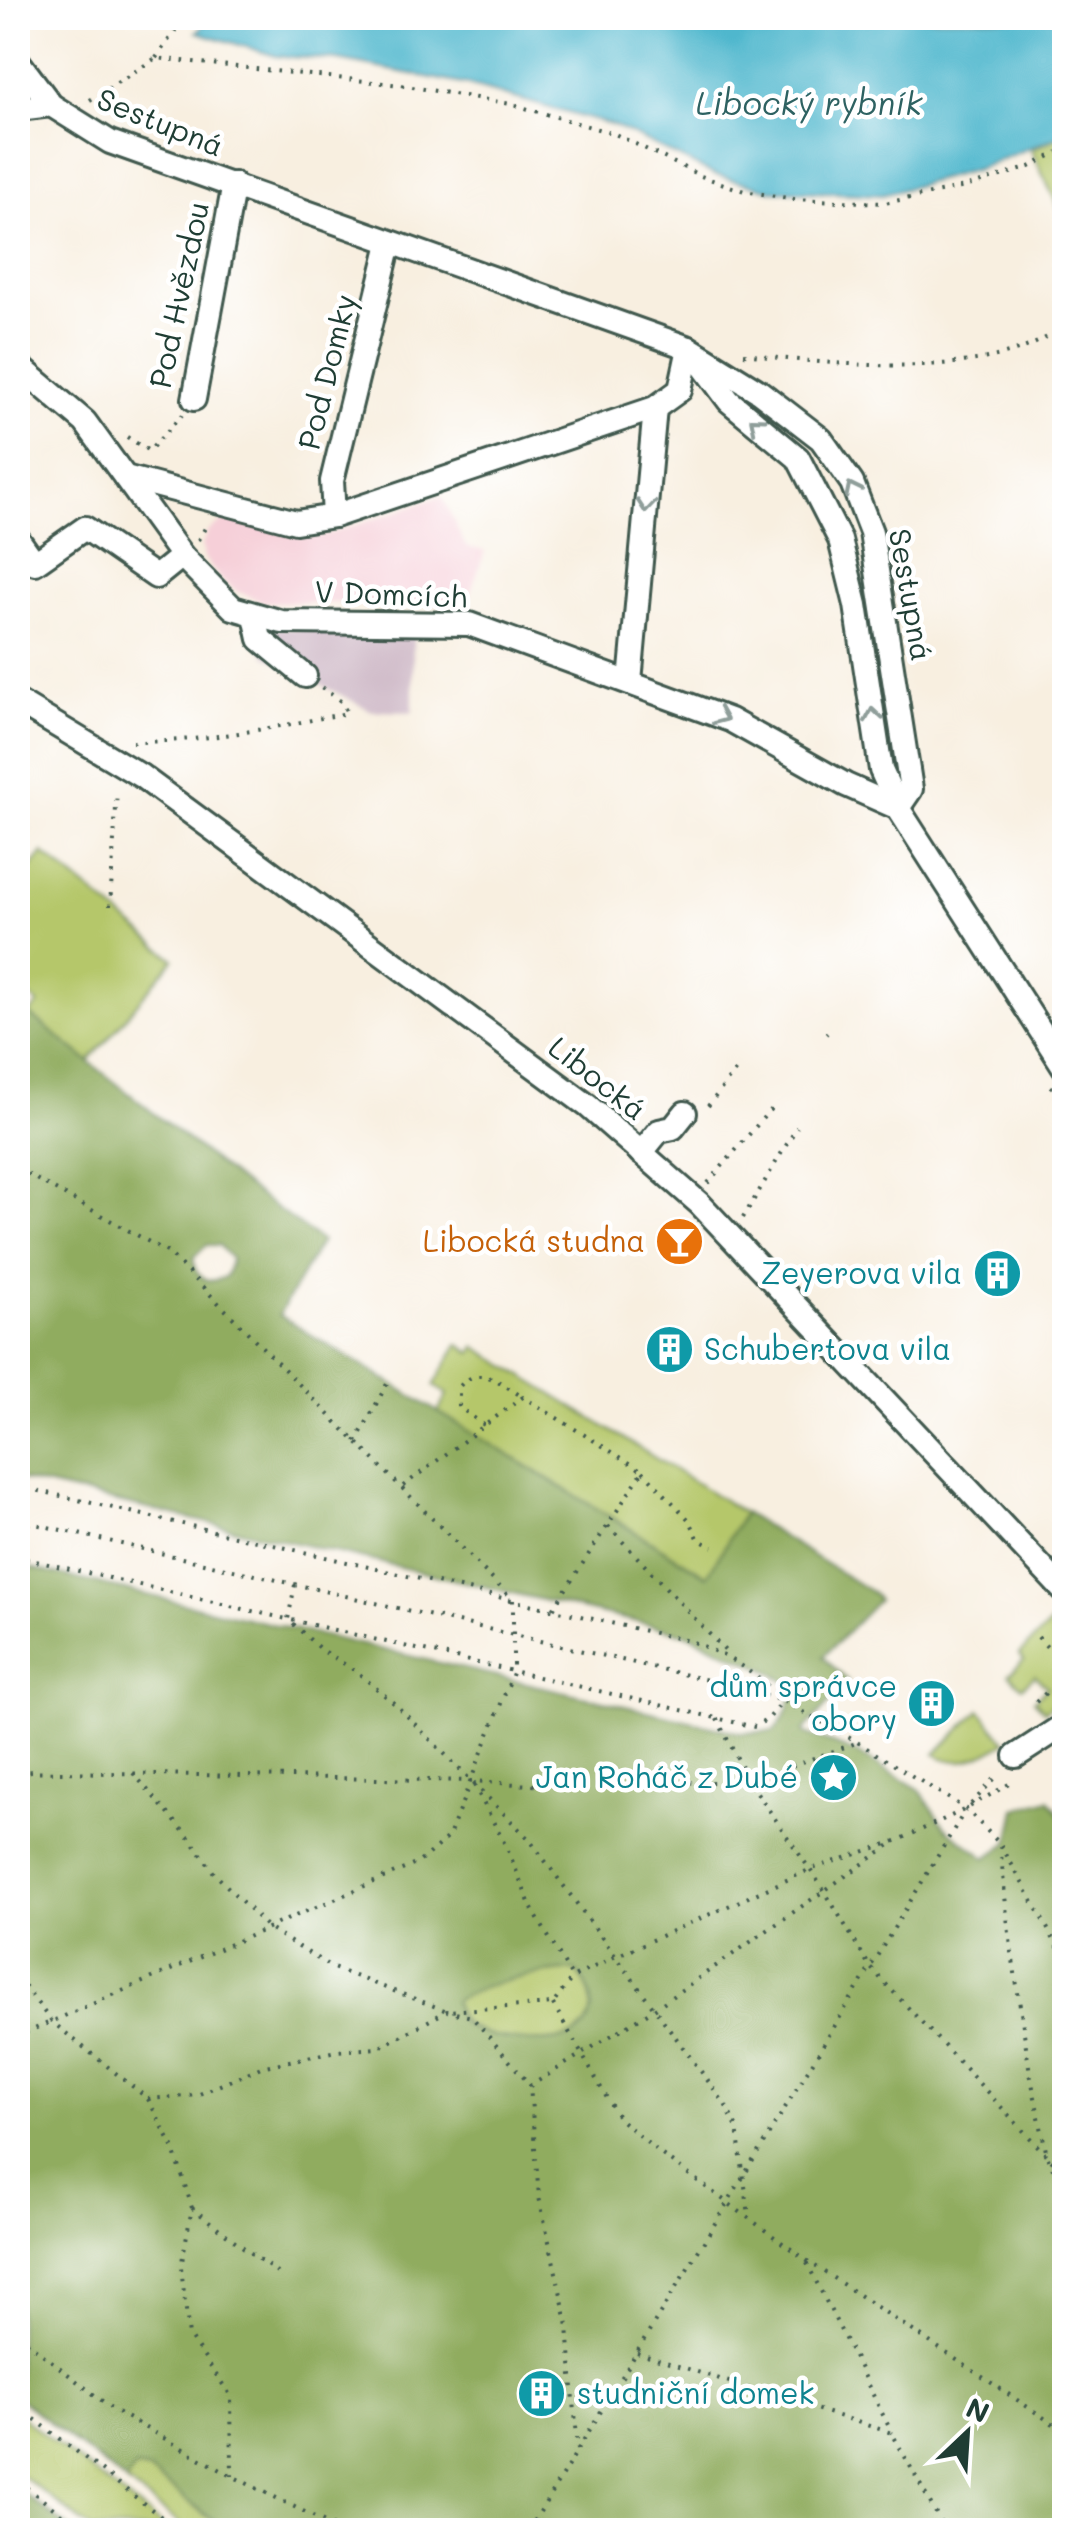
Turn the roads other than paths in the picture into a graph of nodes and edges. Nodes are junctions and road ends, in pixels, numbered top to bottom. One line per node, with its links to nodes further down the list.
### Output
1 (18, 61): 2 (street)
2 (51, 105): 3 (street); 4 (street, Sestupná)
3 (18, 109)
4 (234, 184): 5 (street, Sestupná); 8 (street, Pod Hvězdou)
5 (390, 243): 6 (street, Sestupná); 11 (street, Pod Domky)
6 (689, 348): 9 (street); 18 (street, Sestupná, one-way to 6); 18 (street, Sestupná, one-way to 6)
7 (18, 365): 10 (street, V Domcích)
8 (194, 399)
9 (654, 408): 11 (street); 16 (street, one-way to 16)
10 (125, 477): 11 (street); 13 (street, V Domcích)
11 (334, 516)
12 (18, 539): 13 (street)
13 (190, 551): 14 (street, V Domcích)
14 (255, 616): 15 (street); 16 (street, V Domcích)
15 (305, 676)
16 (630, 682): 18 (street, V Domcích, one-way to 18)
17 (18, 702): 21 (street, Libocká)
18 (898, 808): 19 (street, Sestupná)
19 (1054, 1071)
20 (686, 1113): 21 (street)
21 (641, 1153): 22 (street, Libocká)
22 (1064, 1592)
23 (1064, 1725): 24 (street)
24 (1022, 1764)

